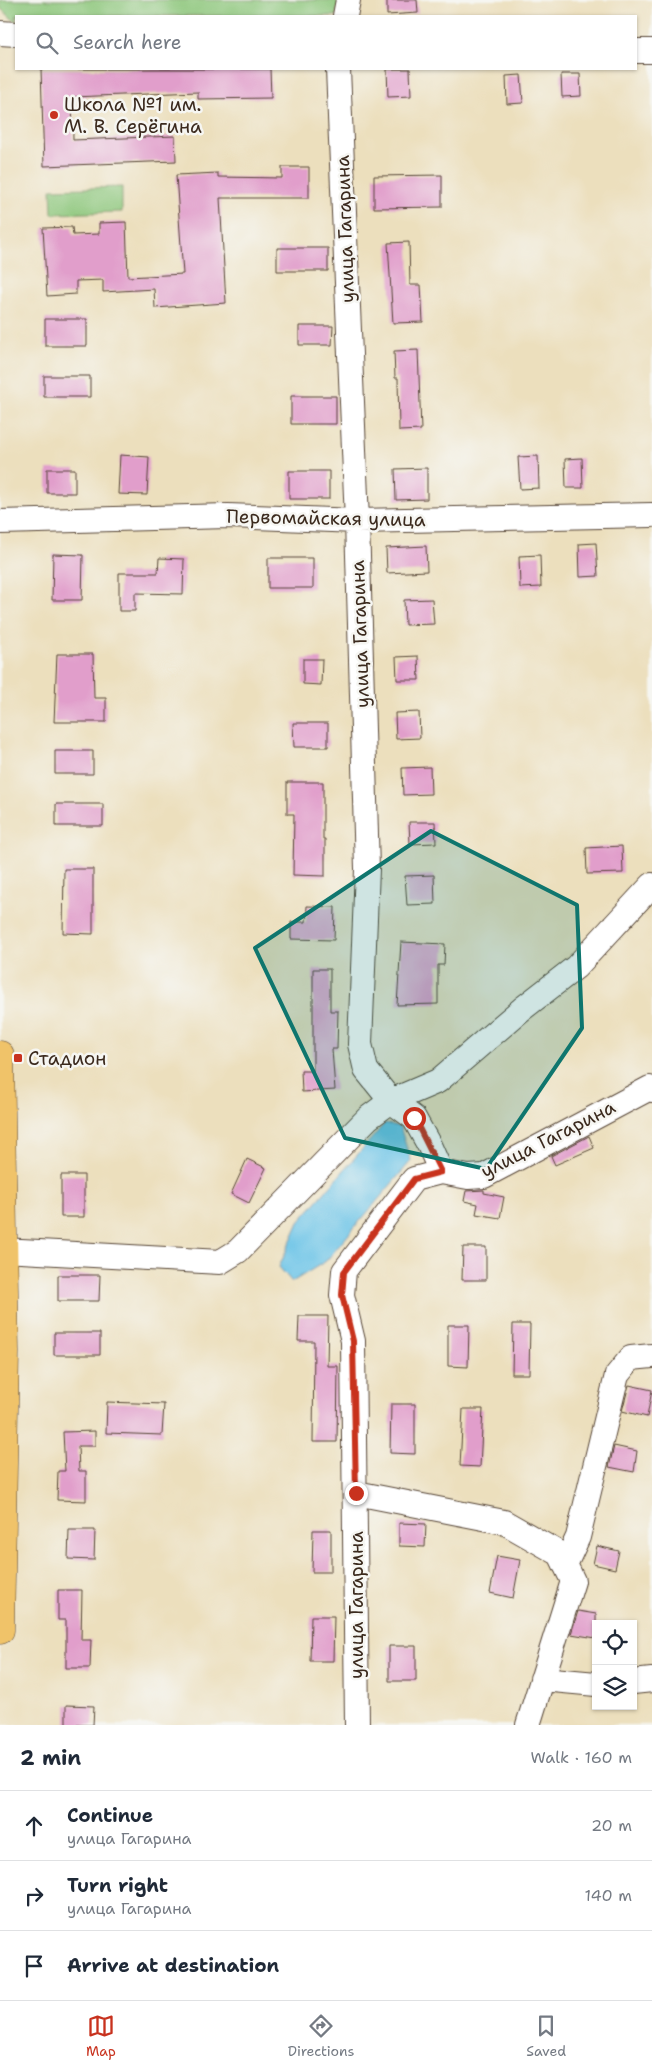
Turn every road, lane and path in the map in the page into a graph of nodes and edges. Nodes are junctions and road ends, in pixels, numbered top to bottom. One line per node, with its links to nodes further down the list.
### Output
1 (348, 0): 2 (street)
2 (345, 15)
3 (0, 33): 4 (street)
4 (15, 34)
5 (637, 51): 6 (street)
6 (652, 51)
7 (338, 70): 9 (street, улица Гагарина)
8 (652, 515): 9 (street, Первомайская улица)
9 (357, 521): 10 (street, Первомайская улица); 14 (street, улица Гагарина)
10 (0, 522)
11 (652, 885): 14 (street)
12 (0, 1055): 16 (main road)
13 (652, 1090): 15 (street, улица Гагарина)
14 (391, 1101): 15 (street, улица Гагарина); 16 (street)
15 (441, 1172): 18 (street, улица Гагарина)
16 (3, 1250): 19 (main road)
17 (652, 1356): 20 (street)
18 (356, 1493): 20 (street); 26 (street, улица Гагарина)
19 (1, 1540): 21 (main road)
20 (565, 1564): 22 (street)
21 (0, 1630)
22 (542, 1679): 25 (street); 27 (street)
23 (652, 1680): 24 (street)
24 (637, 1682)
25 (592, 1684)
26 (357, 1725)
27 (528, 1725)

